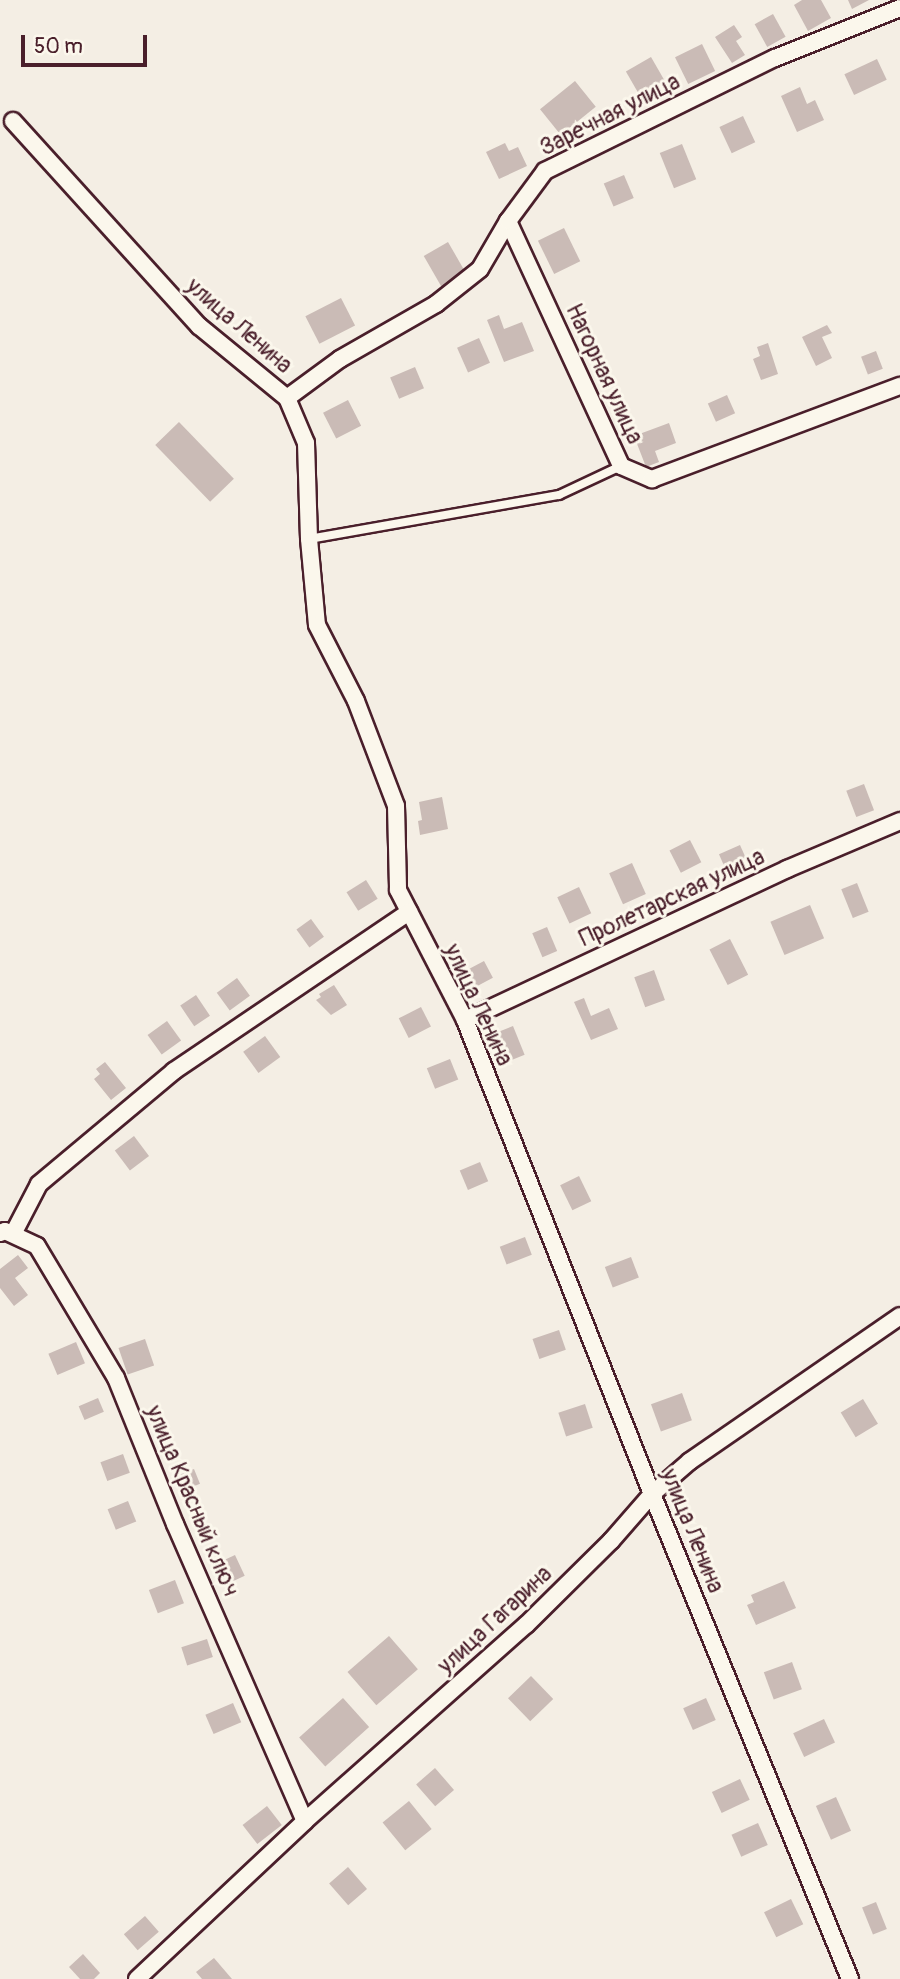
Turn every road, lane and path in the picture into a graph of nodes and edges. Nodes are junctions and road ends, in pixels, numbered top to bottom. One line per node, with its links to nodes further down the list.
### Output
1 (900, 8): 3 (street, Заречная улица)
2 (6, 122): 5 (street, улица Ленина)
3 (508, 221): 5 (street, Заречная улица); 6 (street, Нагорная улица)
4 (900, 386): 6 (street, Нагорная улица)
5 (287, 398): 7 (street, улица Ленина)
6 (621, 466): 7 (lane)
7 (309, 539): 9 (street, улица Ленина)
8 (900, 821): 10 (street, Пролетарская улица)
9 (409, 912): 10 (street, улица Ленина); 11 (street)
10 (465, 1020): 13 (street, улица Ленина)
11 (6, 1234): 14 (street, улица Красный ключ)
12 (900, 1316): 13 (street, улица Гагарина)
13 (652, 1494): 14 (street, улица Гагарина); 16 (street, улица Ленина)
14 (305, 1821): 15 (street, улица Гагарина)
15 (137, 1979)
16 (850, 1979)

